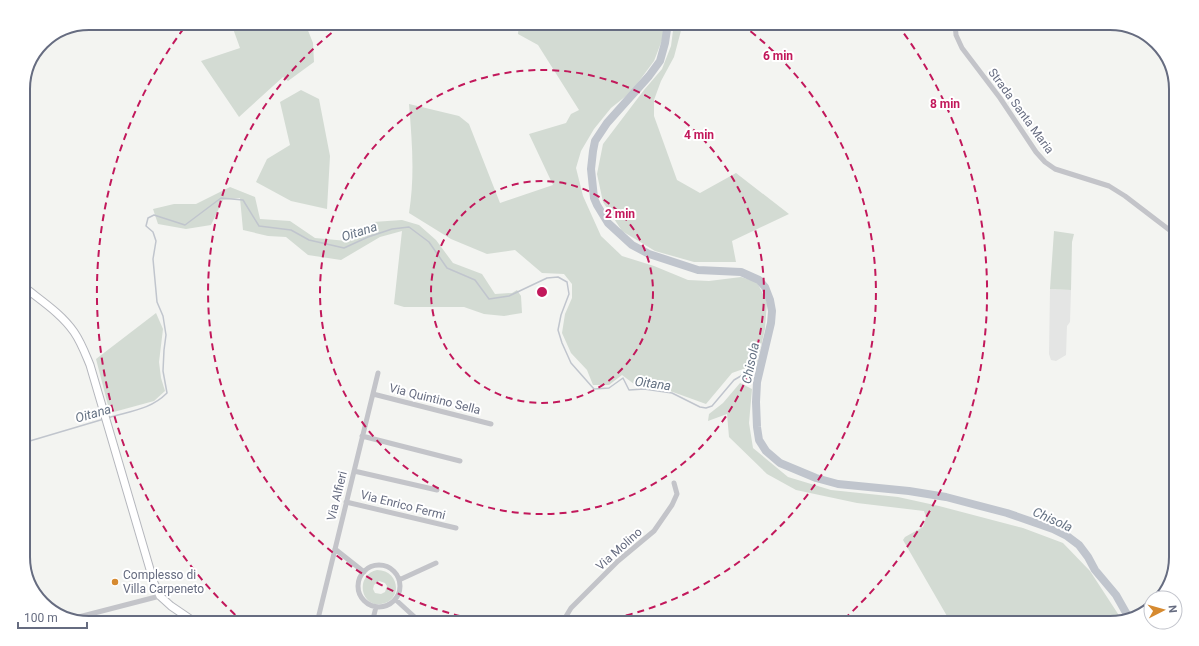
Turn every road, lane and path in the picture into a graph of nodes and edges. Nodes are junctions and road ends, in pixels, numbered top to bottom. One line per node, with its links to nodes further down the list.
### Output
1 (956, 30): 2 (street, Strada Santa Maria)
2 (1169, 230)
3 (30, 292): 18 (street)
4 (378, 373): 5 (street, Via Alfieri)
5 (373, 394): 6 (street, Via Quintino Sella); 7 (street, Via Alfieri)
6 (492, 424)
7 (362, 436): 8 (street); 9 (street, Via Alfieri)
8 (460, 461)
9 (354, 471): 11 (street); 12 (street, Via Alfieri)
10 (674, 483): 26 (street, Via Molino)
11 (437, 490)
12 (346, 502): 13 (street, Via Enrico Fermi); 14 (street, Via Alfieri)
13 (456, 528)
14 (335, 549): 16 (street); 23 (street, Via Alfieri)
15 (436, 563): 17 (street)
16 (364, 572): 17 (street); 20 (street)
17 (399, 580): 19 (street)
18 (160, 596): 21 (street); 22 (street)
19 (396, 600): 20 (street); 25 (street)
20 (376, 607): 24 (street)
21 (85, 615)
22 (186, 616)
23 (319, 616)
24 (374, 616)
25 (414, 616)
26 (566, 616)

